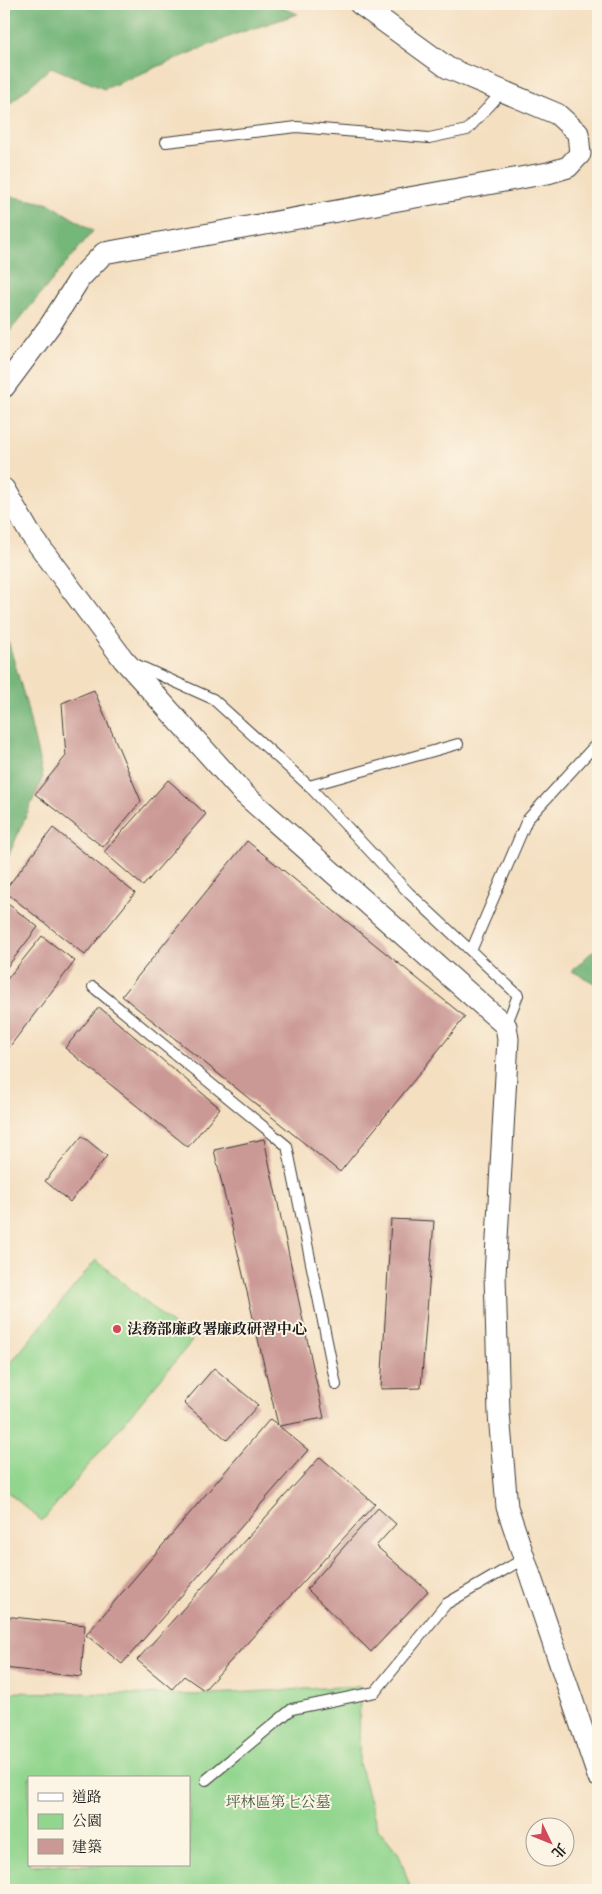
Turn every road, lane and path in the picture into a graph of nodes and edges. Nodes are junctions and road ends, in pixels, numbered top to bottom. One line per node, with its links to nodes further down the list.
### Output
1 (360, 4): 2 (street)
2 (503, 91): 3 (lane); 4 (street)
3 (166, 142)
4 (4, 387)
5 (4, 489): 6 (street)
6 (123, 659): 9 (lane); 12 (street)
7 (598, 742): 10 (lane)
8 (458, 744): 9 (lane)
9 (309, 786): 10 (lane)
10 (471, 951): 12 (lane)
11 (94, 987): 15 (lane)
12 (506, 1026): 16 (street)
13 (4, 1290): 14 (path)
14 (8, 1293)
15 (336, 1385)
16 (525, 1558): 17 (street); 18 (lane)
17 (598, 1776)
18 (206, 1780)

